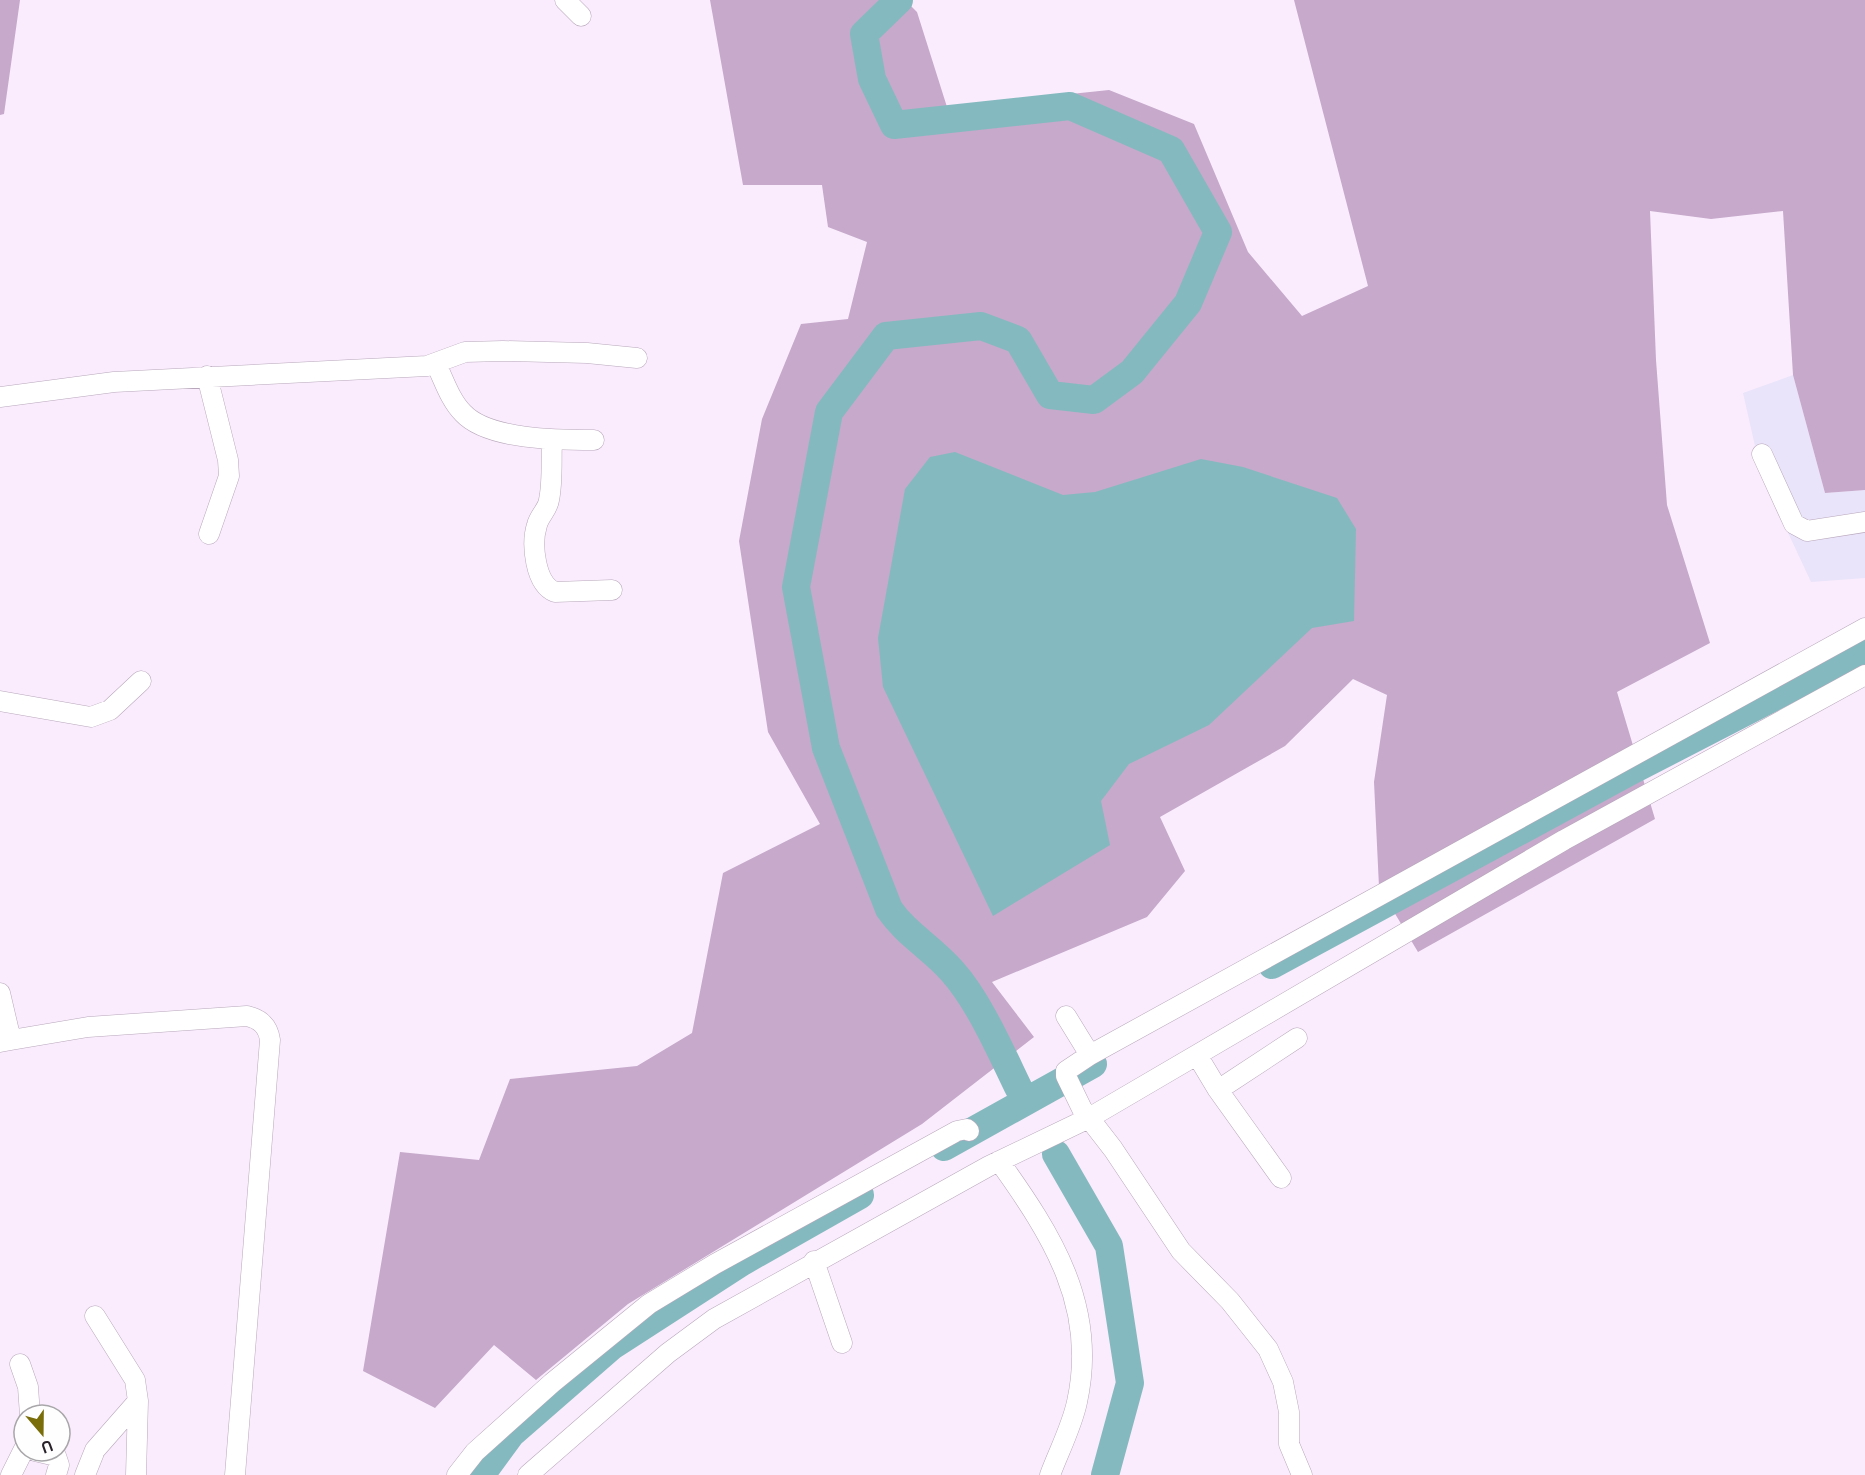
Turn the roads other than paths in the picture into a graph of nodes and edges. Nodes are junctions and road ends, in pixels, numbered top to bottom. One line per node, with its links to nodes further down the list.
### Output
1 (565, 0): 2 (street)
2 (581, 16)
3 (637, 358): 4 (street)
4 (436, 364): 5 (street); 7 (street)
5 (207, 376): 6 (street); 11 (street)
6 (0, 397)
7 (552, 440): 8 (street); 12 (street)
8 (594, 440)
9 (1762, 454): 10 (street)
10 (1865, 522)
11 (209, 534)
12 (612, 590)
13 (1865, 628): 22 (street)
14 (1865, 675): 21 (street)
15 (141, 681): 16 (street)
16 (0, 701)
17 (0, 993): 20 (street)
18 (1066, 1016): 22 (street)
19 (1297, 1038): 23 (street)
20 (5, 1041): 36 (street)
21 (1197, 1054): 23 (street); 24 (street)
22 (1090, 1055): 24 (street)
23 (1218, 1090): 27 (street)
24 (1082, 1117): 26 (street); 40 (street)
25 (969, 1131): 37 (street)
26 (1006, 1158): 28 (street); 39 (street)
27 (1281, 1179)
28 (814, 1262): 30 (street); 38 (street)
29 (95, 1316): 32 (street)
30 (842, 1343)
31 (20, 1364): 33 (street)
32 (138, 1401): 34 (street); 35 (street)
33 (29, 1403)
34 (85, 1475)
35 (136, 1475)
36 (235, 1475)
37 (457, 1475)
38 (528, 1475)
39 (1050, 1475)
40 (1302, 1475)

